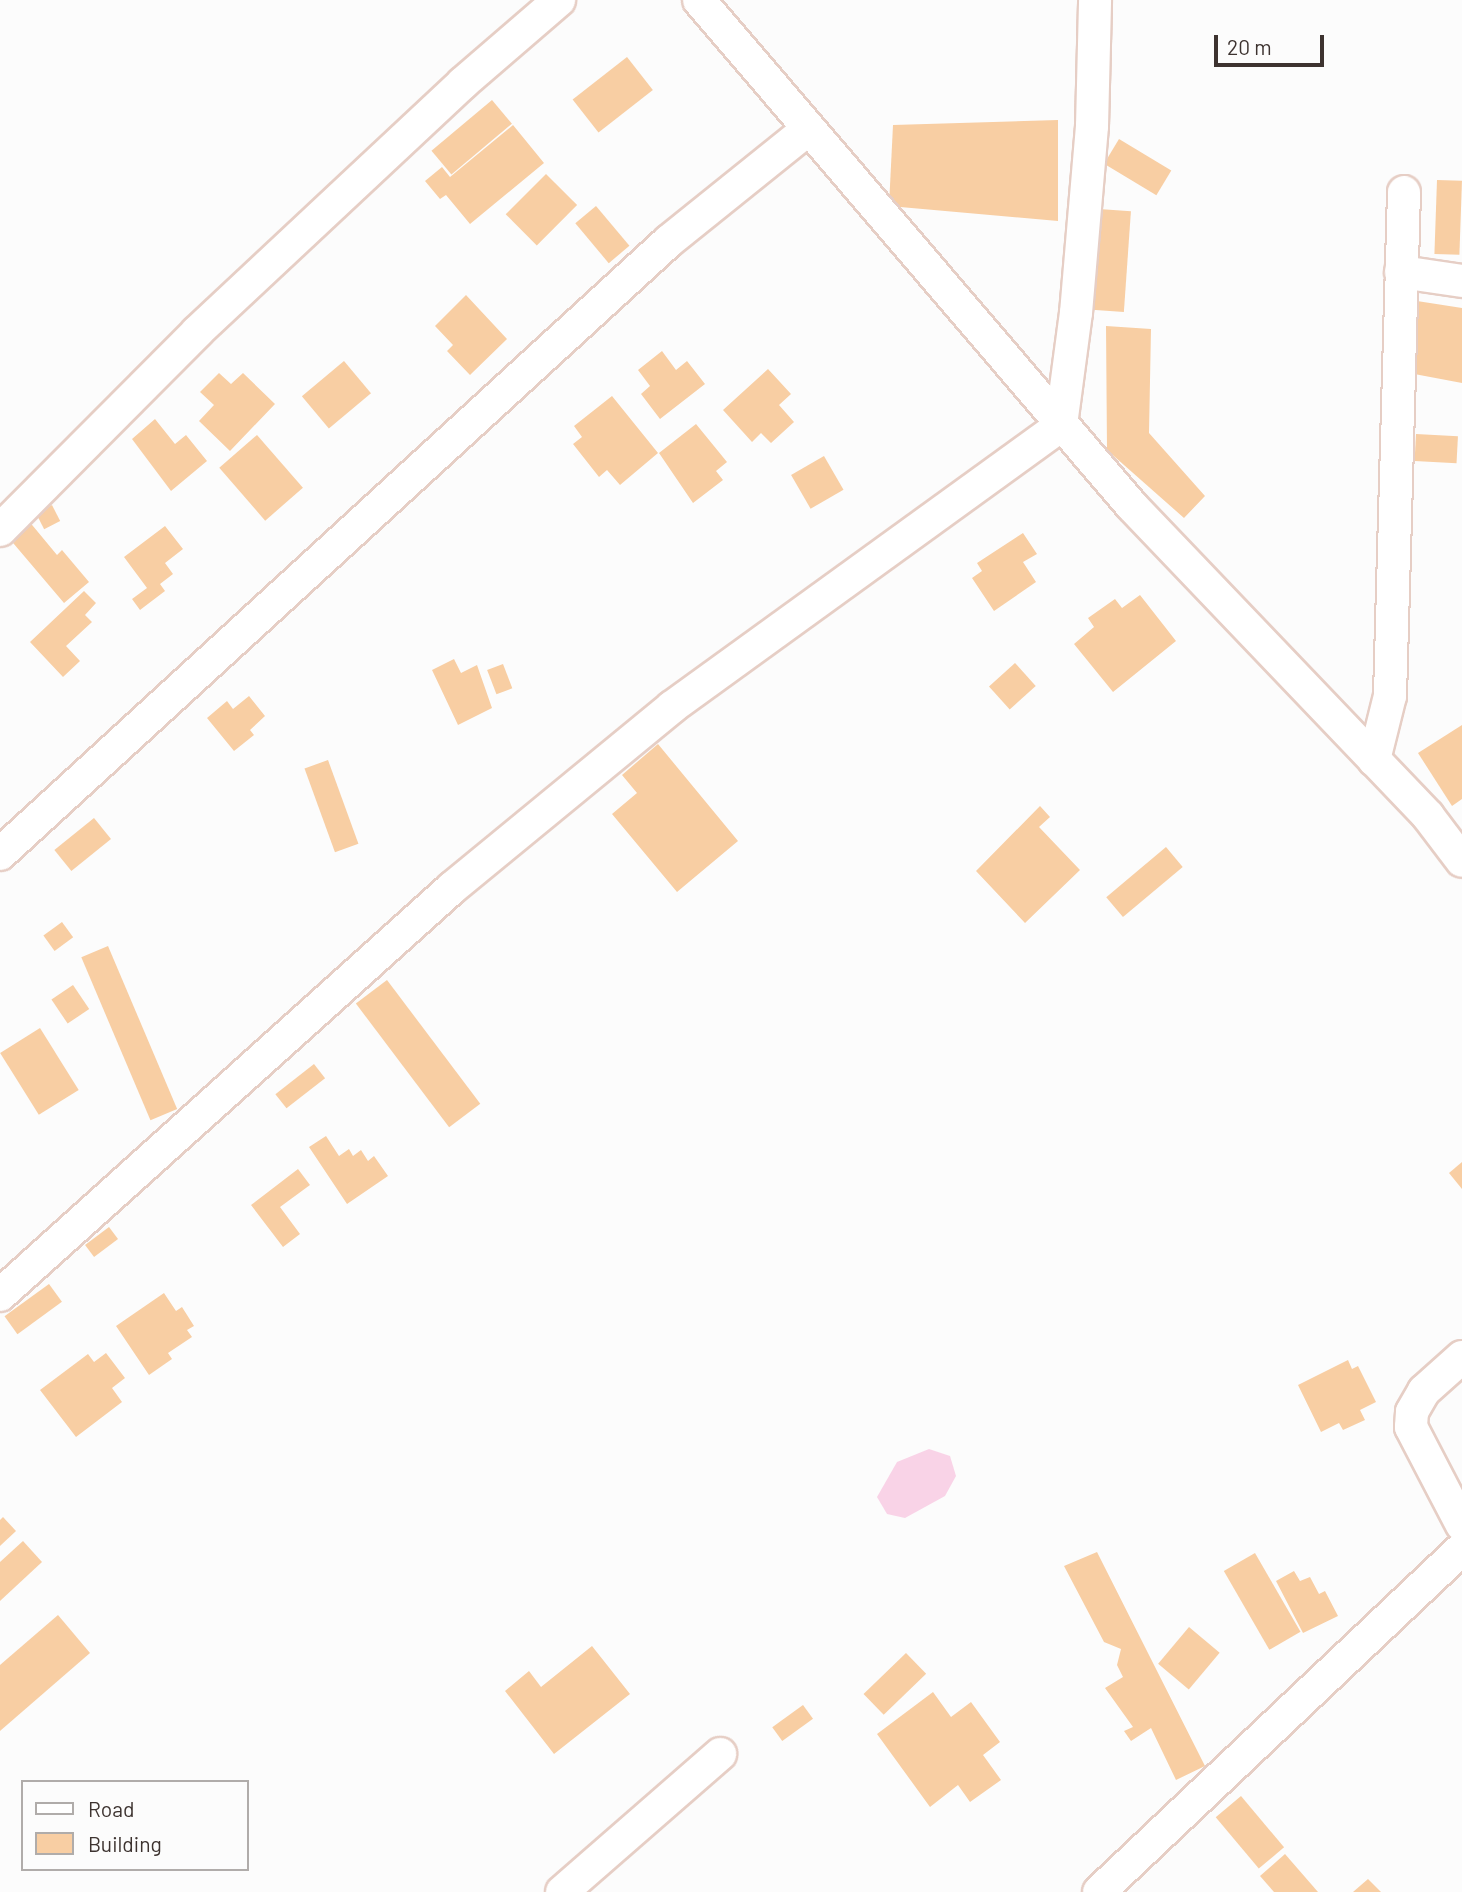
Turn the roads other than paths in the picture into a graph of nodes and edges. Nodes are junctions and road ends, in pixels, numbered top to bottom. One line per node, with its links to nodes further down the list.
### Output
1 (559, 0): 9 (street)
2 (699, 0): 4 (street)
3 (1095, 0): 8 (street)
4 (807, 131): 8 (street); 11 (street)
5 (1404, 192): 6 (street)
6 (1401, 272): 7 (street); 10 (street)
7 (1462, 281)
8 (1061, 425): 10 (street); 13 (street)
9 (0, 530)
10 (1374, 760): 12 (street)
11 (0, 854)
12 (1462, 861)
13 (0, 1295)
14 (1462, 1357): 15 (street)
15 (1462, 1525)
16 (1462, 1549): 19 (street)
17 (720, 1754): 18 (street)
18 (562, 1892)
19 (1099, 1892)

